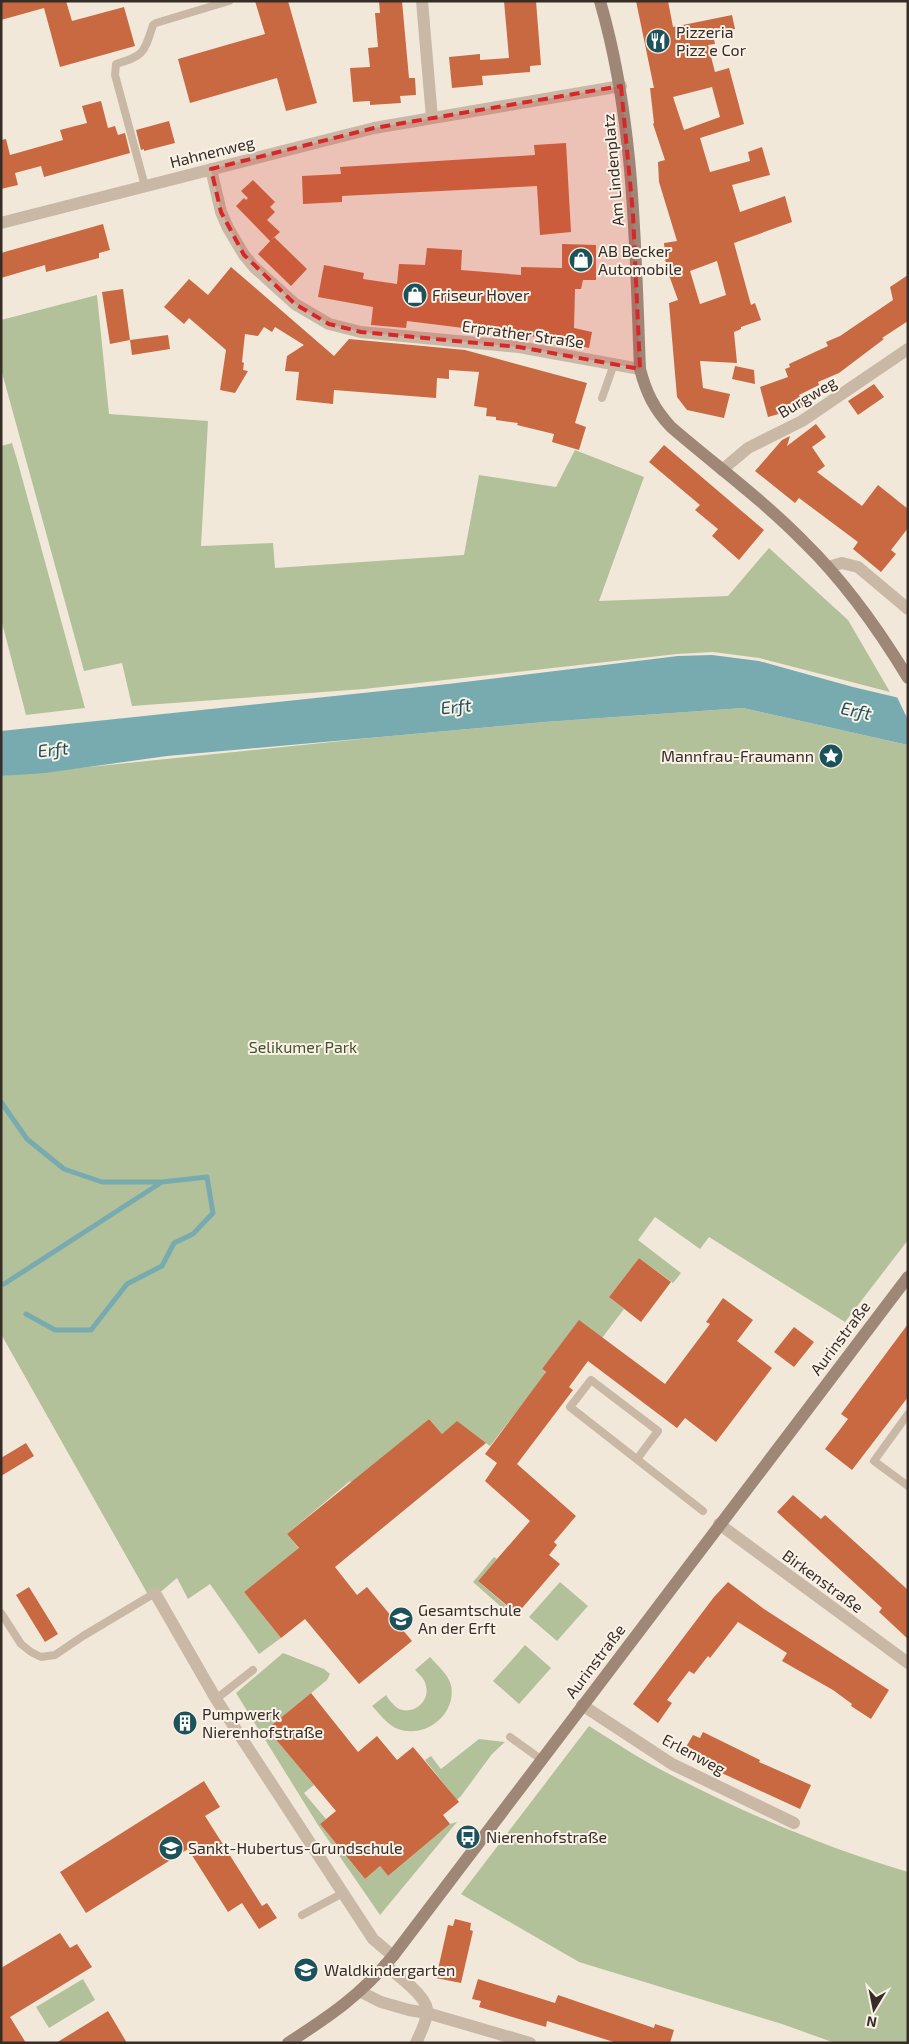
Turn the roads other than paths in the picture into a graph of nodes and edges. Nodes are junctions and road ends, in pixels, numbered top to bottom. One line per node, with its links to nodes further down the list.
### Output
1 (230, 1): 7 (lane)
2 (422, 1): 5 (street)
3 (600, 1): 4 (main road, Am Lindenplatz)
4 (621, 86): 5 (street, Hahnenweg); 11 (main road, Am Lindenplatz)
5 (432, 118): 6 (street, Hahnenweg)
6 (211, 168): 7 (street, Hahnenweg); 10 (street, Erprather Straße)
7 (146, 186): 8 (street, Hahnenweg)
8 (1, 223)
9 (908, 349): 13 (street, Burgweg)
10 (614, 364): 11 (street, Erprather Straße); 12 (lane)
11 (640, 370): 13 (main road)
12 (602, 398)
13 (722, 470): 14 (main road)
14 (828, 567): 15 (street); 16 (main road)
15 (908, 608)
16 (908, 678)
17 (908, 1278): 22 (main road, Aurinstraße)
18 (908, 1414): 20 (lane)
19 (637, 1459): 19 (lane); 21 (lane)
20 (908, 1486)
21 (704, 1511)
22 (719, 1524): 25 (street, Birkenstraße); 28 (main road, Aurinstraße)
23 (155, 1593): 24 (lane); 27 (street)
24 (1, 1613)
25 (908, 1663)
26 (253, 1670): 27 (lane)
27 (216, 1699): 32 (street)
28 (582, 1705): 30 (main road, Aurinstraße); 31 (street, Erlenweg)
29 (510, 1737): 30 (lane)
30 (542, 1760): 34 (main road, Aurinstraße)
31 (794, 1823)
32 (343, 1893): 33 (lane); 34 (street)
33 (302, 1915)
34 (389, 1960): 35 (main road, Aurinstraße); 36 (street)
35 (361, 1992): 36 (street); 37 (main road, Aurinstraße)
36 (427, 2013): 38 (street); 39 (street)
37 (288, 2043)
38 (416, 2043)
39 (530, 2043)

